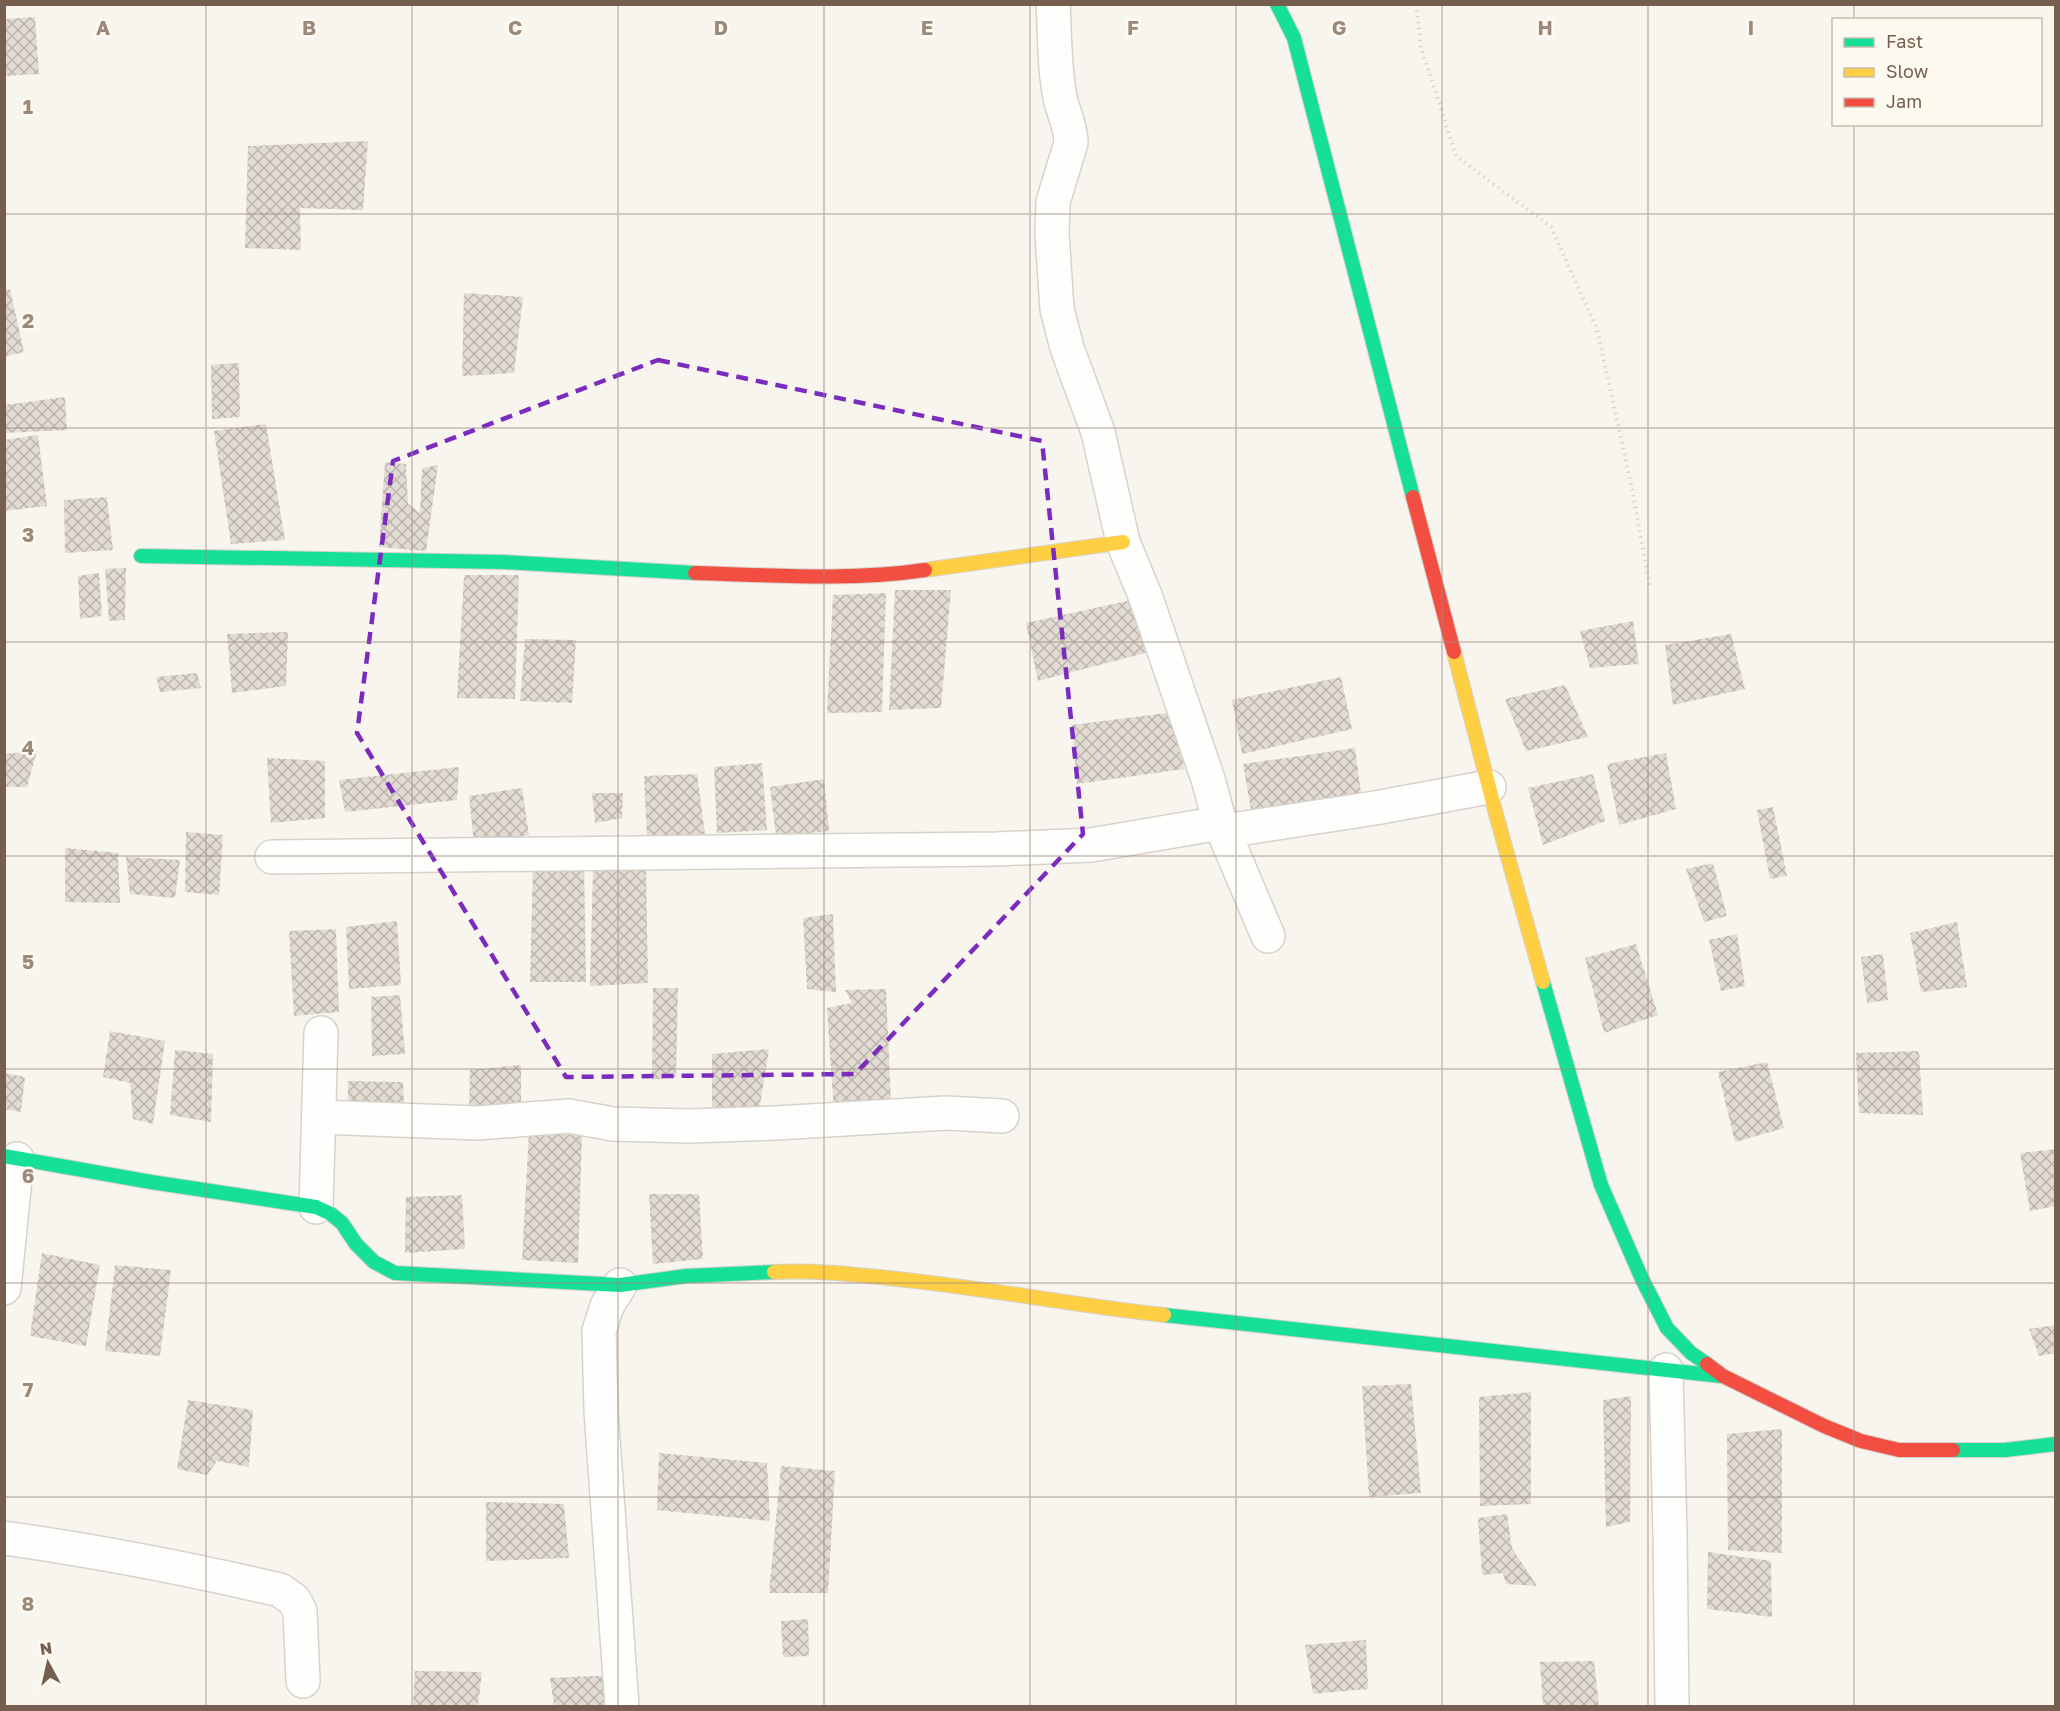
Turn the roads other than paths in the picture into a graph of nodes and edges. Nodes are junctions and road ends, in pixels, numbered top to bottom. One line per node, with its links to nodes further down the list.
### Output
1 (1053, 4): 3 (street)
2 (1277, 4): 5 (street)
3 (1123, 542): 4 (street); 6 (street)
4 (141, 556)
5 (1489, 787): 6 (street); 17 (street)
6 (1222, 827): 7 (street); 8 (street)
7 (272, 857)
8 (1268, 936)
9 (321, 1033): 11 (street)
10 (1002, 1116): 11 (street)
11 (319, 1117): 13 (street)
12 (11, 1157): 13 (street); 15 (street)
13 (316, 1207): 14 (street)
14 (620, 1285): 16 (street); 21 (street)
15 (4, 1288)
16 (1666, 1370): 17 (street); 22 (street)
17 (1723, 1377): 18 (street)
18 (2055, 1444)
19 (4, 1538): 20 (street)
20 (303, 1681)
21 (622, 1707)
22 (1672, 1707)

